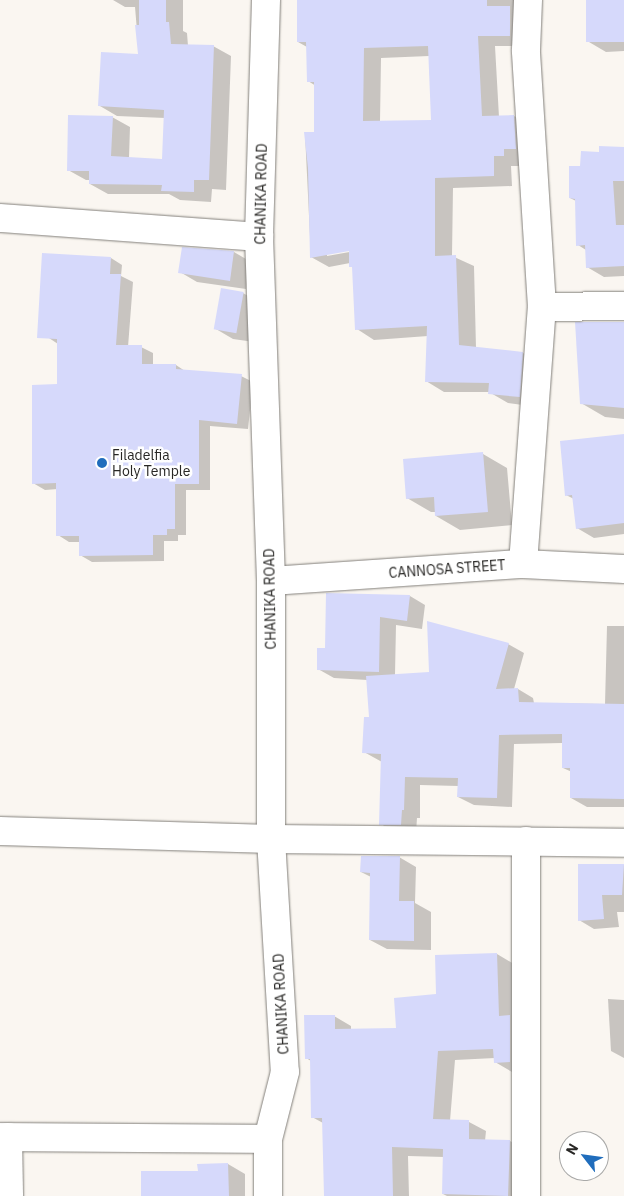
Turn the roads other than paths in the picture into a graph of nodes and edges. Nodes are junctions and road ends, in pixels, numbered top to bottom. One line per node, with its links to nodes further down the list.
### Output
1 (266, 0): 4 (street, CHANIKA ROAD)
2 (528, 0): 6 (street)
3 (0, 218): 4 (street)
4 (259, 237): 9 (street, CHANIKA ROAD)
5 (624, 306): 6 (street)
6 (542, 308): 7 (street)
7 (523, 564): 8 (street, CANNOSA STREET); 9 (street, CANNOSA STREET)
8 (624, 569)
9 (271, 581): 11 (street, CHANIKA ROAD)
10 (0, 831): 11 (street)
11 (271, 839): 12 (street); 15 (street, CHANIKA ROAD)
12 (526, 841): 13 (street); 18 (street)
13 (624, 843)
14 (4, 1137): 15 (street); 16 (street)
15 (268, 1139): 17 (street, CHANIKA ROAD)
16 (8, 1196)
17 (268, 1196)
18 (526, 1196)

